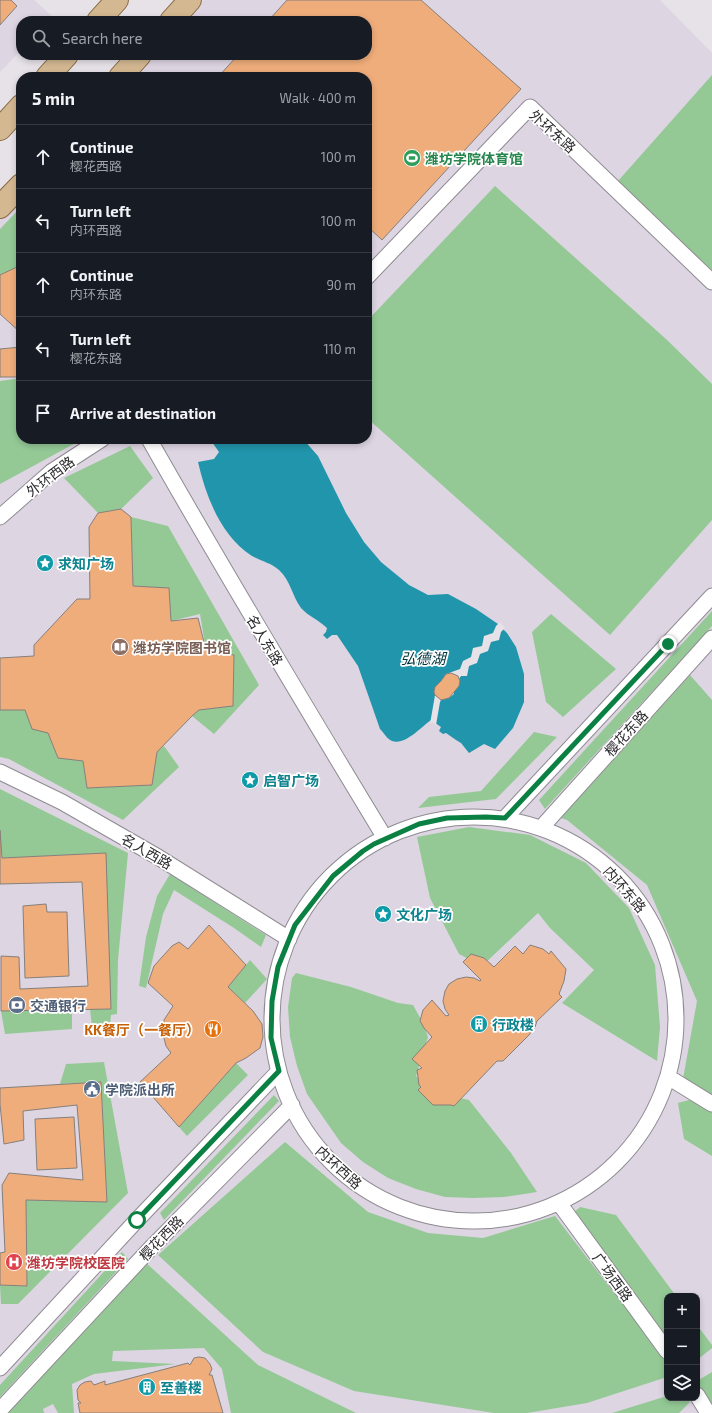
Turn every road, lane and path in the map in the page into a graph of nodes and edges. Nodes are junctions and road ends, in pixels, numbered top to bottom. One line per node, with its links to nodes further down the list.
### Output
1 (118, 0): 3 (main road)
2 (190, 0): 4 (main road)
3 (103, 16)
4 (176, 16)
5 (62, 60): 7 (main road)
6 (135, 60): 8 (main road)
7 (52, 72)
8 (125, 72)
9 (16, 111): 10 (main road)
10 (0, 129)
11 (16, 189): 12 (main road)
12 (0, 207)
13 (372, 272): 14 (street, 外环东路)
14 (712, 282)
15 (94, 444): 17 (street, 外环西路)
16 (152, 444): 23 (street, 名人东路)
17 (0, 517)
18 (712, 596): 21 (street)
19 (712, 638): 22 (street, 樱花东路)
20 (0, 772): 25 (street, 名人西路)
21 (505, 818): 22 (street, 内环东路); 23 (street, 内环东路)
22 (540, 828): 27 (street, 内环东路)
23 (384, 838): 24 (street, 内环东路)
24 (333, 876): 25 (street, 内环西路)
25 (289, 939): 26 (street, 内环西路)
26 (279, 1071): 29 (street, 内环西路); 33 (street, 樱花西路)
27 (668, 1077): 28 (street); 30 (street, 内环东路)
28 (712, 1104)
29 (292, 1105): 31 (street, 内环西路); 35 (street, 樱花西路)
30 (612, 1164): 31 (street, 内环西路)
31 (559, 1203): 32 (street, 广场西路)
32 (664, 1347)
33 (0, 1368)
34 (700, 1400): 36 (street)
35 (0, 1410)
36 (708, 1413)

